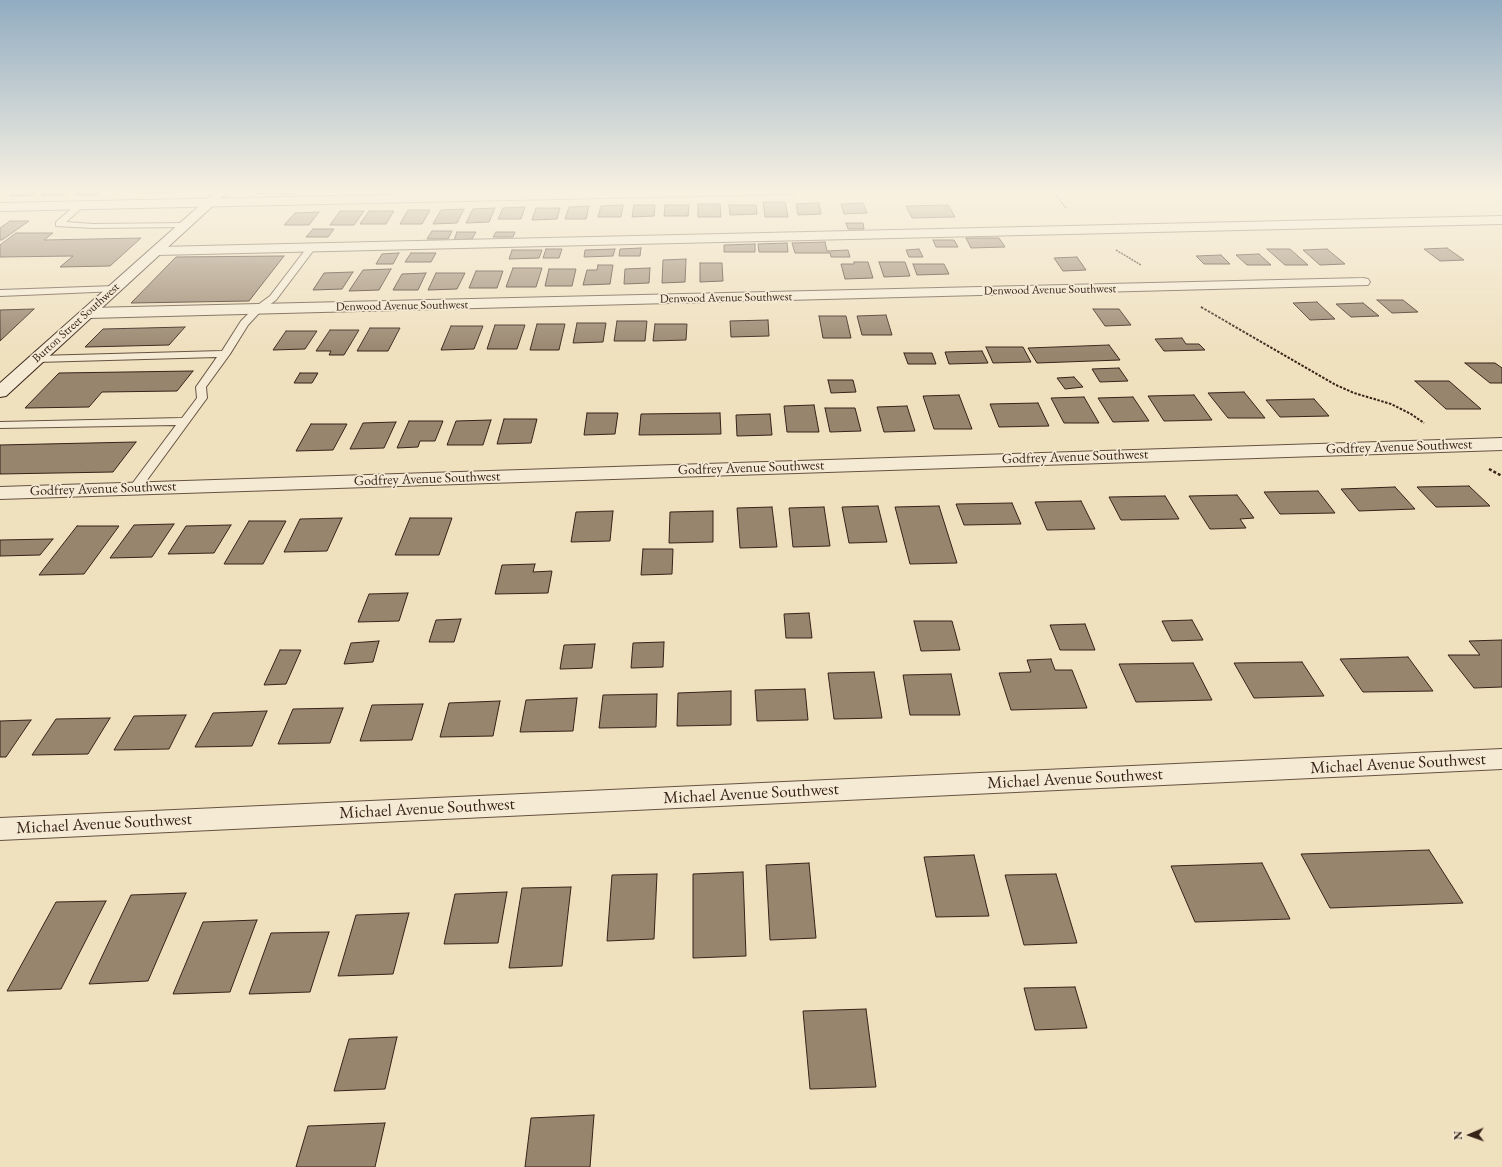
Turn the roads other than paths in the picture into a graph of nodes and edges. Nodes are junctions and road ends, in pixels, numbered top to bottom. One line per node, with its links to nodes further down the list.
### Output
1 (163, 244): 4 (street, Burton Street Southwest)
2 (462, 244): 3 (street)
3 (312, 248): 4 (street); 8 (lane)
4 (157, 250): 6 (street, Burton Street Southwest)
5 (1363, 282): 8 (street, Denwood Avenue Southwest)
6 (114, 289): 7 (lane); 9 (street, Burton Street Southwest)
7 (0, 293)
8 (258, 309): 9 (street, Denwood Avenue Southwest); 10 (lane)
9 (89, 313): 11 (street, Burton Street Southwest)
10 (225, 354): 11 (lane); 13 (lane)
11 (37, 359): 12 (street, Burton Street Southwest)
12 (0, 392)
13 (185, 421): 14 (lane); 16 (lane)
14 (0, 425)
15 (1502, 444): 16 (street, Godfrey Avenue Southwest)
16 (135, 488): 17 (street, Godfrey Avenue Southwest)
17 (0, 493)
18 (1502, 759): 19 (street, Michael Avenue Southwest)
19 (0, 829)

